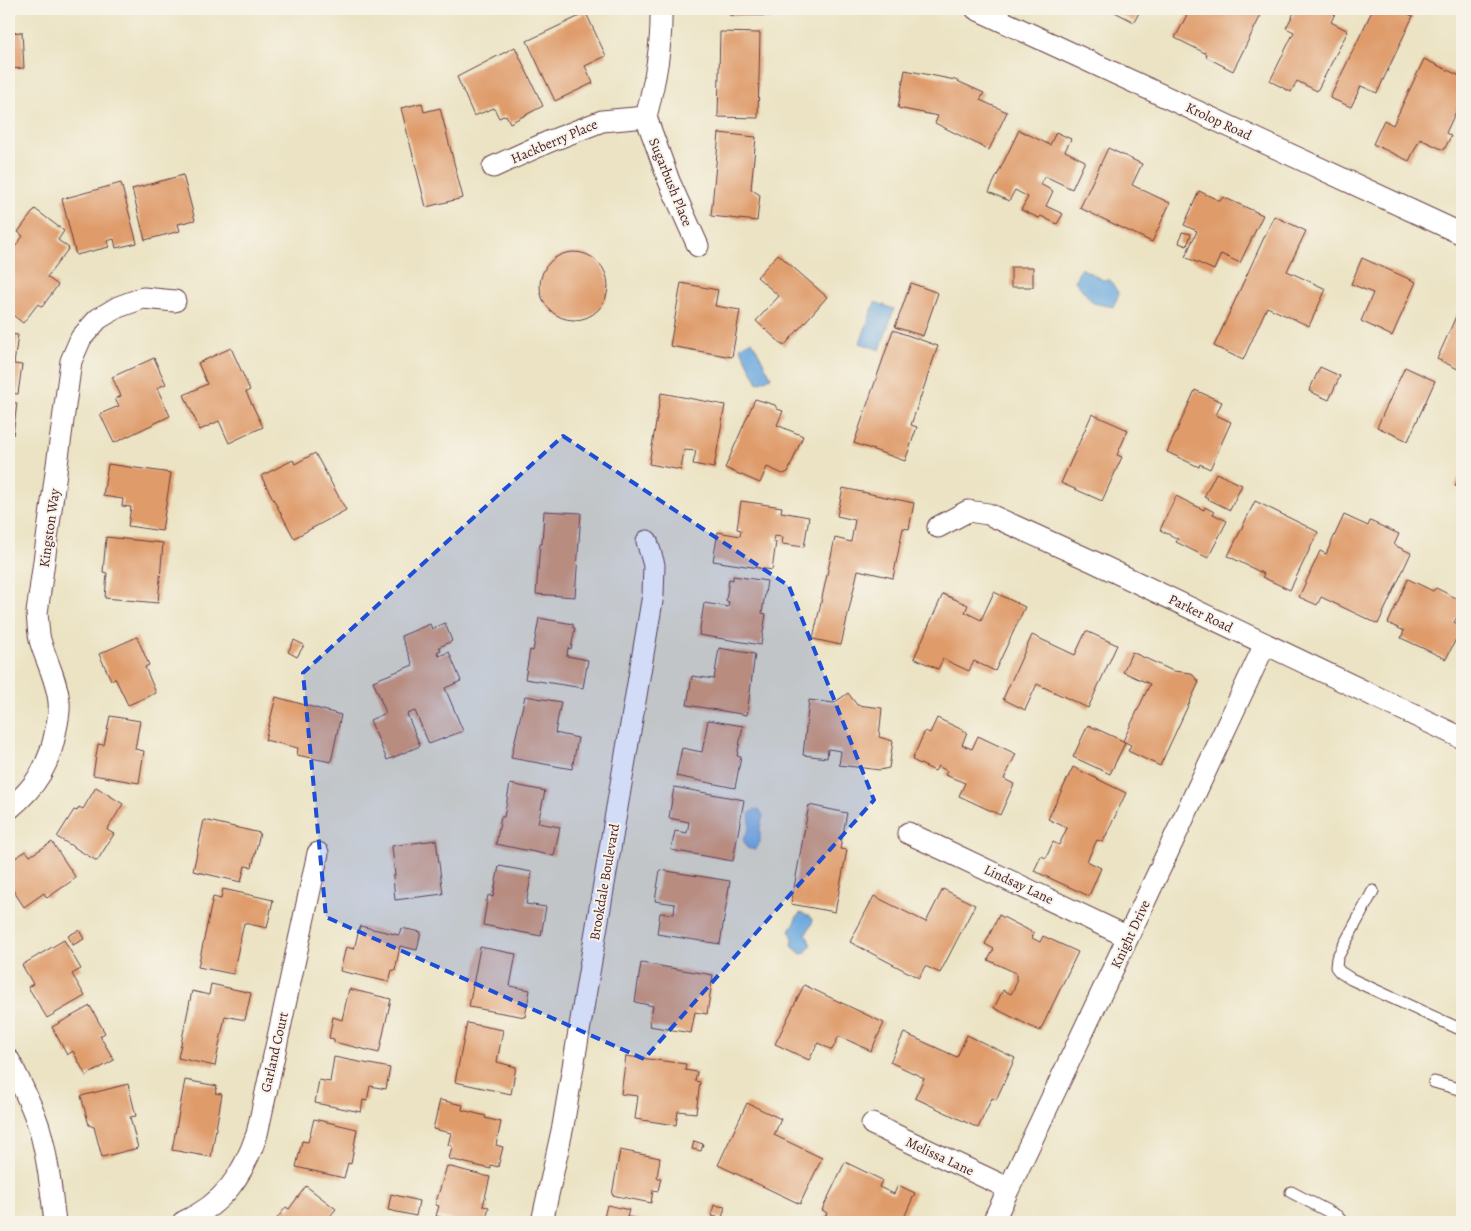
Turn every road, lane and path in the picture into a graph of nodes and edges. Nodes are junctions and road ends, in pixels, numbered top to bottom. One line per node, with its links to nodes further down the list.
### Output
1 (661, 9): 3 (street)
2 (976, 9): 5 (street, Krolop Road)
3 (646, 117): 4 (street, Hackberry Place); 6 (street, Sugarbush Place)
4 (493, 167)
5 (1462, 234)
6 (698, 246)
7 (175, 301): 12 (street, Kingston Way)
8 (938, 527): 10 (street, Parker Road)
9 (647, 540): 26 (street, Brookdale Boulevard)
10 (1265, 644): 11 (street, Parker Road); 16 (street, Knight Drive)
11 (1462, 738)
12 (9, 809)
13 (908, 834): 16 (street, Lindsay Lane)
14 (318, 853): 25 (street, Garland Court)
15 (1373, 891): 17 (lane)
16 (1128, 937): 22 (street, Knight Drive)
17 (1462, 1030)
18 (9, 1060): 24 (street)
19 (1434, 1082): 20 (lane)
20 (1462, 1090)
21 (872, 1124): 22 (street, Melissa Lane)
22 (1008, 1188): 27 (street, Knight Drive)
23 (1291, 1192): 28 (lane)
24 (55, 1222)
25 (183, 1222)
26 (542, 1222)
27 (993, 1222)
28 (1342, 1222)

